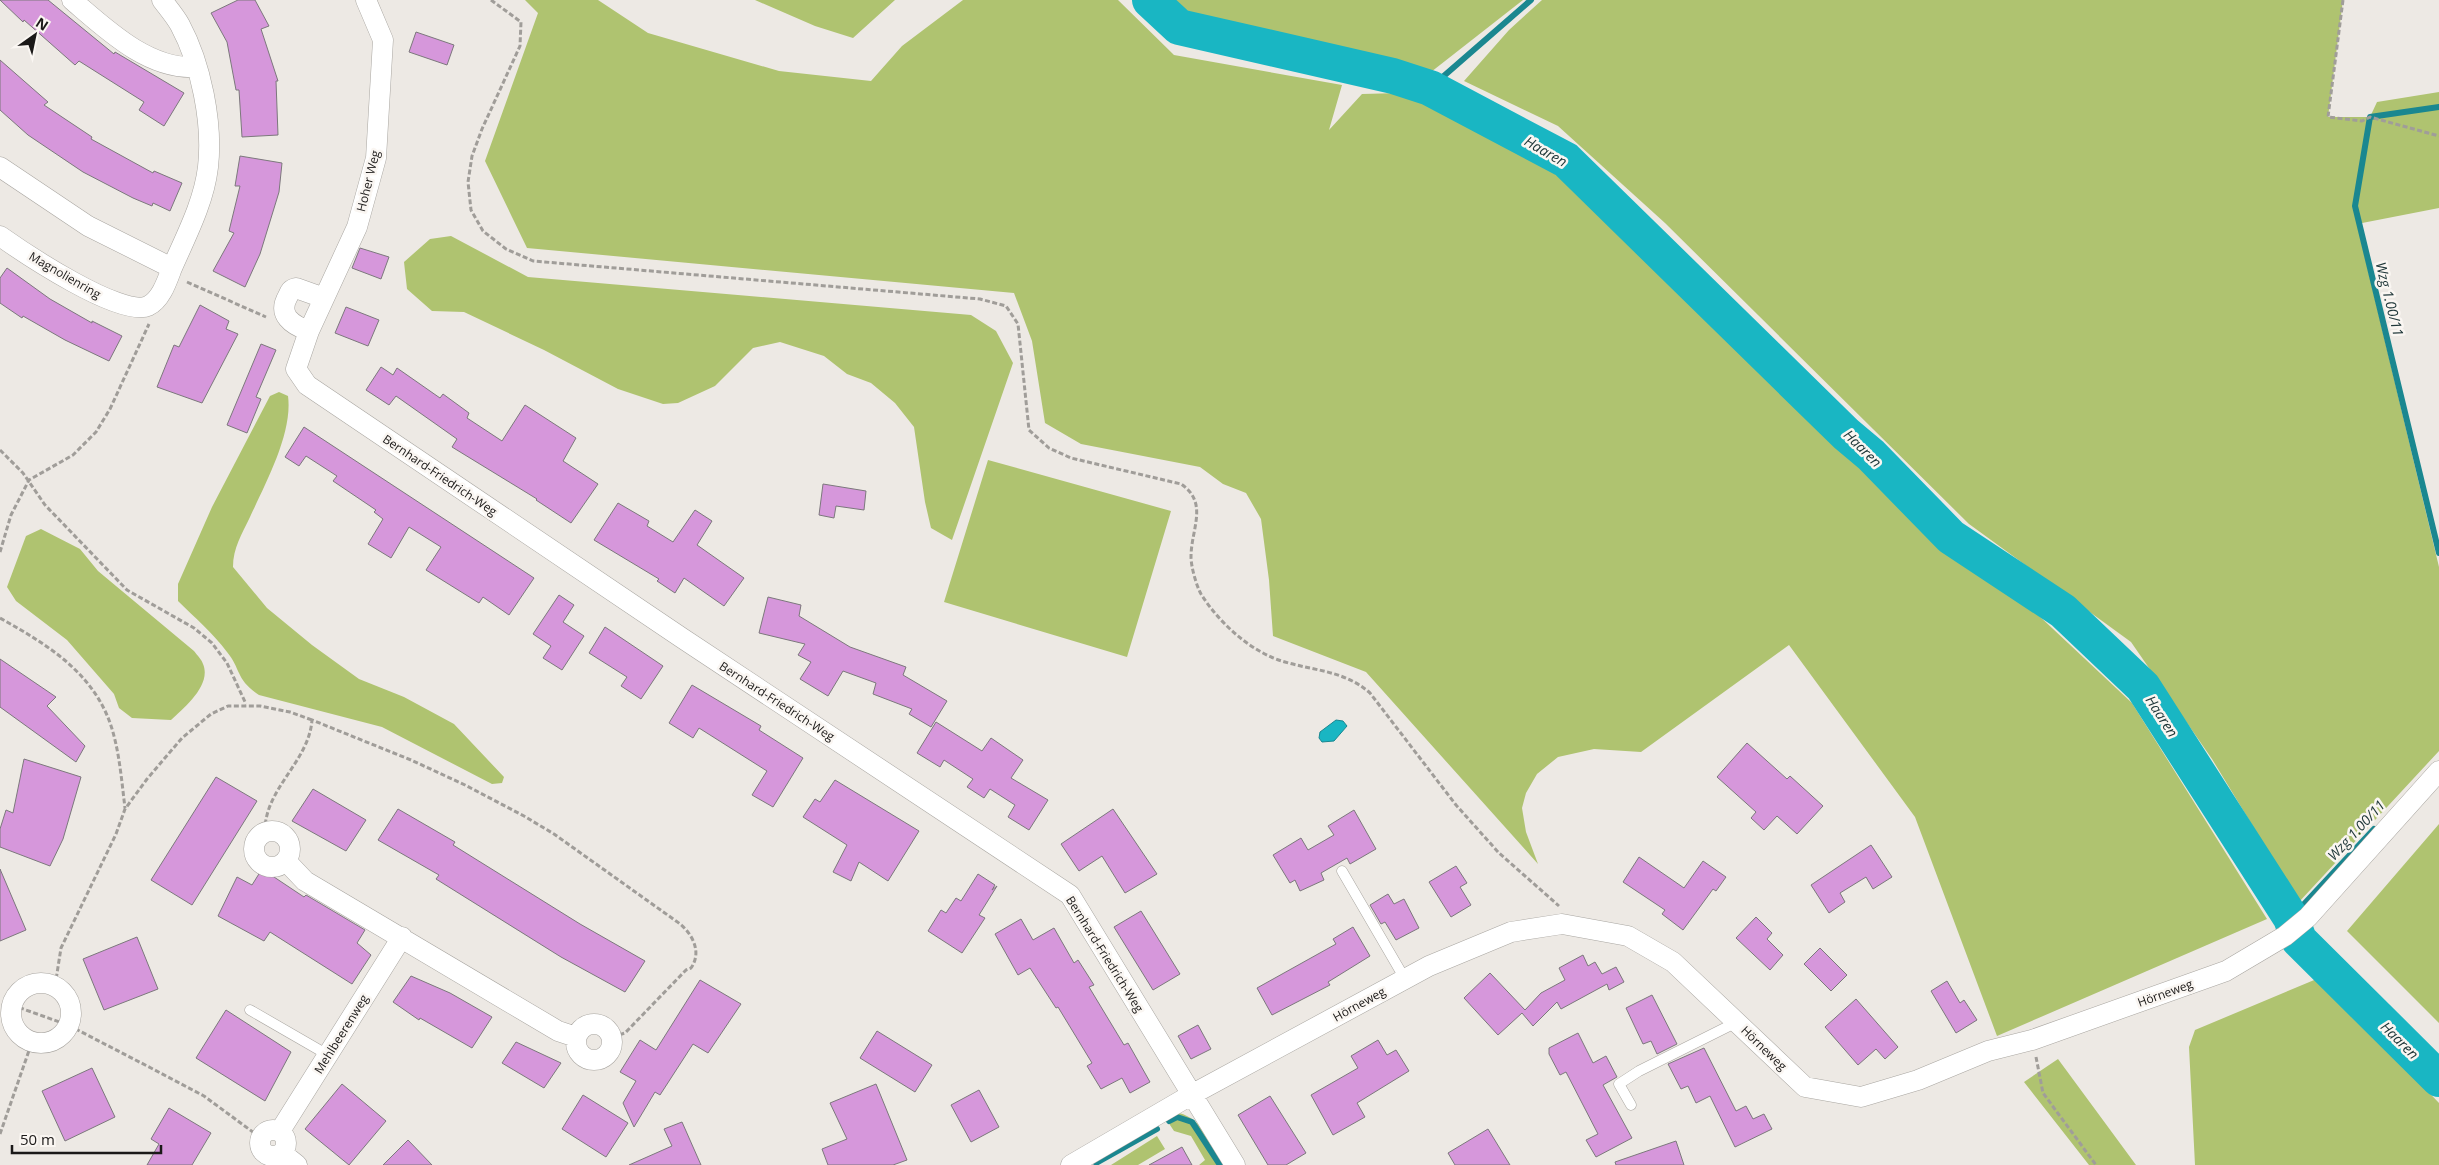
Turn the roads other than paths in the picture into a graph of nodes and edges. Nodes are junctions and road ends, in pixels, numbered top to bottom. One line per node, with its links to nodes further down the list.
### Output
1 (72, 0): 4 (street)
2 (162, 0): 4 (street)
3 (366, 0): 8 (street, Hoher Weg)
4 (196, 67): 7 (street)
5 (0, 167): 7 (street)
6 (0, 236): 7 (street, Magnolienring)
7 (170, 271)
8 (324, 298): 9 (street, Hoher Weg); 9 (street)
9 (309, 331): 10 (street, Hoher Weg)
10 (296, 369): 21 (street, Bernhard-Friedrich-Weg)
11 (2439, 772): 18 (street, Hörneweg)
12 (286, 861): 12 (street); 14 (street)
13 (1342, 871): 15 (lane)
14 (402, 937): 19 (street); 20 (street, Mehlbeerenweg)
15 (1405, 979): 18 (street, Hörneweg); 21 (street, Hörneweg)
16 (6, 1002): 16 (street)
17 (250, 1010): 20 (lane)
18 (1737, 1022): 22 (lane)
19 (576, 1037): 19 (street)
20 (328, 1054): 23 (street, Mehlbeerenweg)
21 (1191, 1095): 25 (street, Hörneweg); 26 (street, Bernhard-Friedrich-Weg)
22 (1631, 1105)
23 (280, 1131): 24 (street); 24 (street)
24 (290, 1159)
25 (1071, 1165)
26 (1236, 1165)

